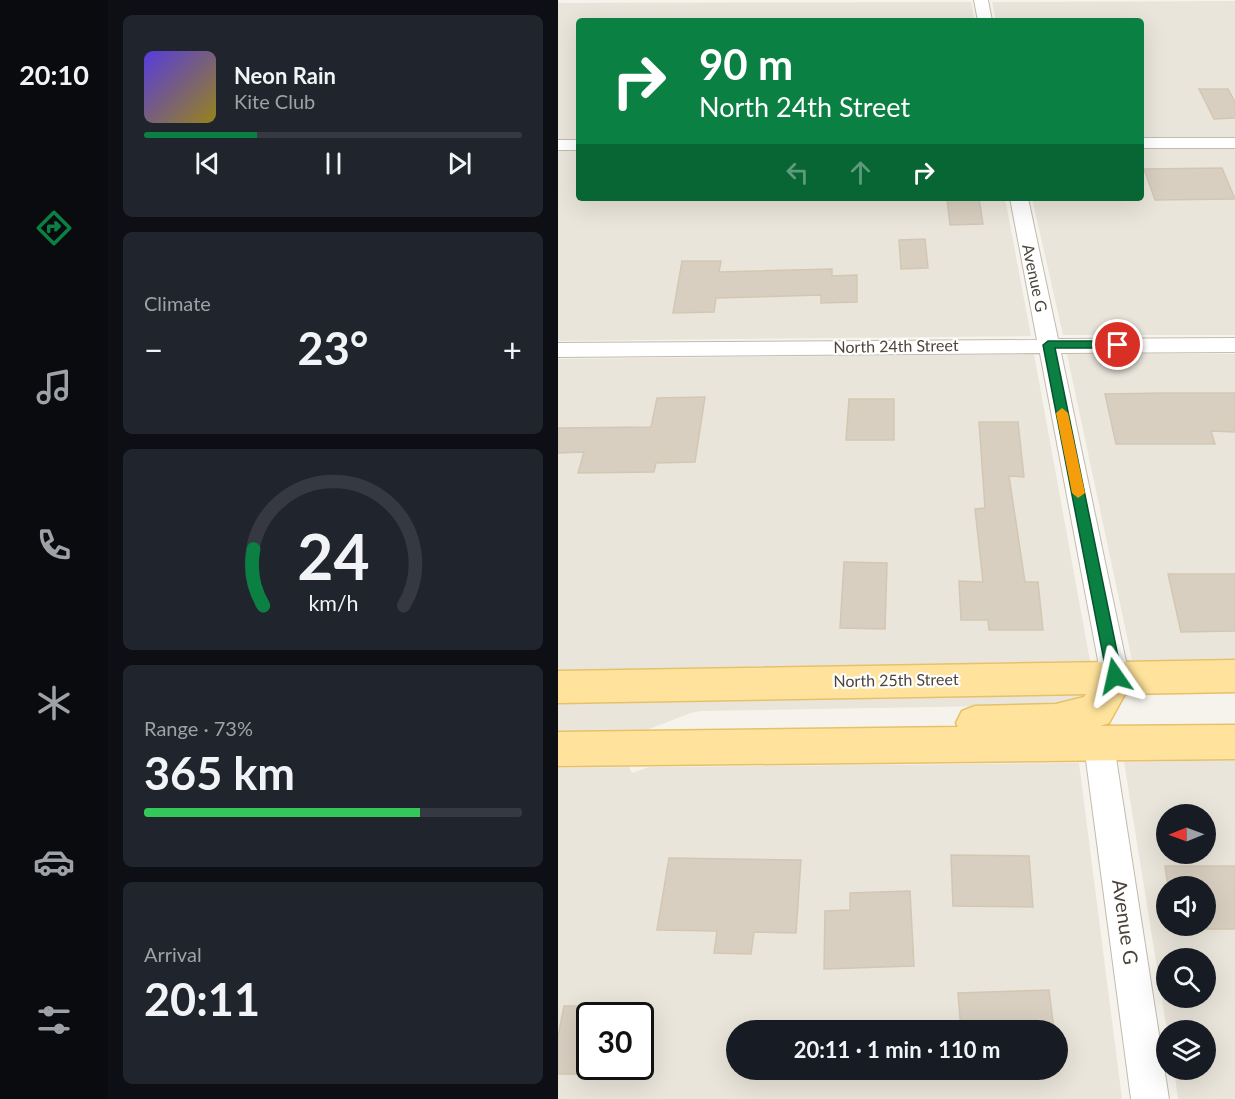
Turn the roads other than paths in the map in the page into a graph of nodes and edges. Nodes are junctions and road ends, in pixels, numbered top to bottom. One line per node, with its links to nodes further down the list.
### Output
1 (981, 0): 2 (street)
2 (984, 18)
3 (1144, 143): 4 (street)
4 (1235, 143)
5 (558, 145): 6 (street)
6 (576, 145)
7 (1019, 201): 8 (street, Avenue G)
8 (1048, 345): 9 (street, North 24th Street); 10 (street, North 24th Street); 11 (street, Avenue G)
9 (1235, 345)
10 (558, 350)
11 (1115, 676): 12 (main road, North 25th Street); 13 (main road, North 25th Street); 17 (main road)
12 (1235, 676)
13 (558, 687)
14 (1235, 742): 15 (main road)
15 (1099, 745): 17 (main road); 18 (street, Avenue G)
16 (558, 749): 17 (main road)
17 (646, 749)
18 (1150, 1099)

